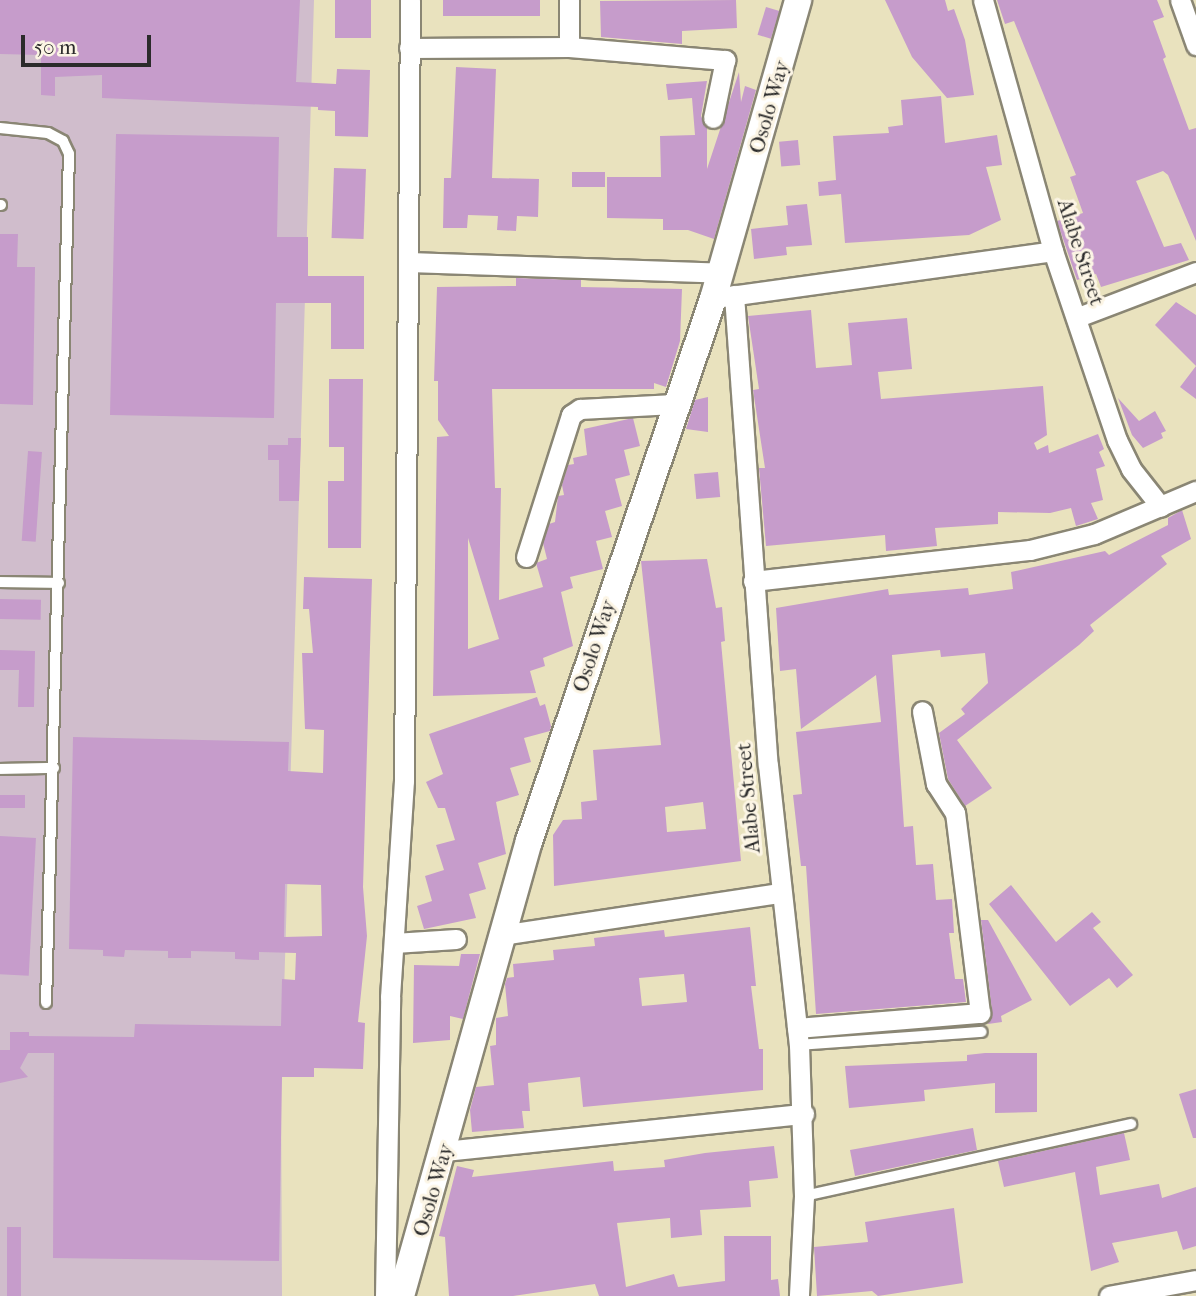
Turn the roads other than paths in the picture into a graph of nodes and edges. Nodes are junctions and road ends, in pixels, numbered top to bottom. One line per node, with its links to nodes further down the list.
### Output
1 (410, 0): 8 (street)
2 (569, 0): 7 (street)
3 (798, 0): 14 (main road, Osolo Way)
4 (983, 0): 11 (street, Alabe Street)
5 (1180, 0): 6 (street)
6 (1196, 45)
7 (569, 47): 8 (street); 9 (street)
8 (409, 48): 12 (street)
9 (713, 118)
10 (0, 128): 22 (lane)
11 (1053, 251): 14 (street); 15 (street, Alabe Street)
12 (411, 262): 14 (street); 29 (street)
13 (1196, 272): 15 (street)
14 (722, 289): 16 (main road, Osolo Way); 20 (street, Alabe Street)
15 (1079, 317): 18 (street, Alabe Street)
16 (674, 404): 19 (street); 27 (main road, Osolo Way)
17 (1196, 491): 18 (street)
18 (1161, 507): 20 (street)
19 (526, 557)
20 (753, 581): 26 (street, Alabe Street)
21 (0, 582): 22 (lane)
22 (59, 583): 24 (lane)
23 (922, 711): 32 (street)
24 (54, 768): 25 (lane); 30 (lane)
25 (0, 769)
26 (780, 892): 27 (street); 32 (street, Alabe Street)
27 (501, 935): 35 (main road, Osolo Way)
28 (456, 939): 29 (street)
29 (394, 943): 39 (street)
30 (46, 1003)
31 (982, 1032): 32 (lane)
32 (798, 1037): 33 (street, Alabe Street)
33 (804, 1114): 35 (street); 36 (street, Alabe Street)
34 (1131, 1124): 36 (lane)
35 (444, 1151): 40 (main road, Osolo Way)
36 (804, 1196): 41 (street, Alabe Street)
37 (1196, 1280): 38 (street)
38 (1177, 1291): 42 (street)
39 (386, 1296)
40 (401, 1296)
41 (799, 1296)
42 (1109, 1296)

